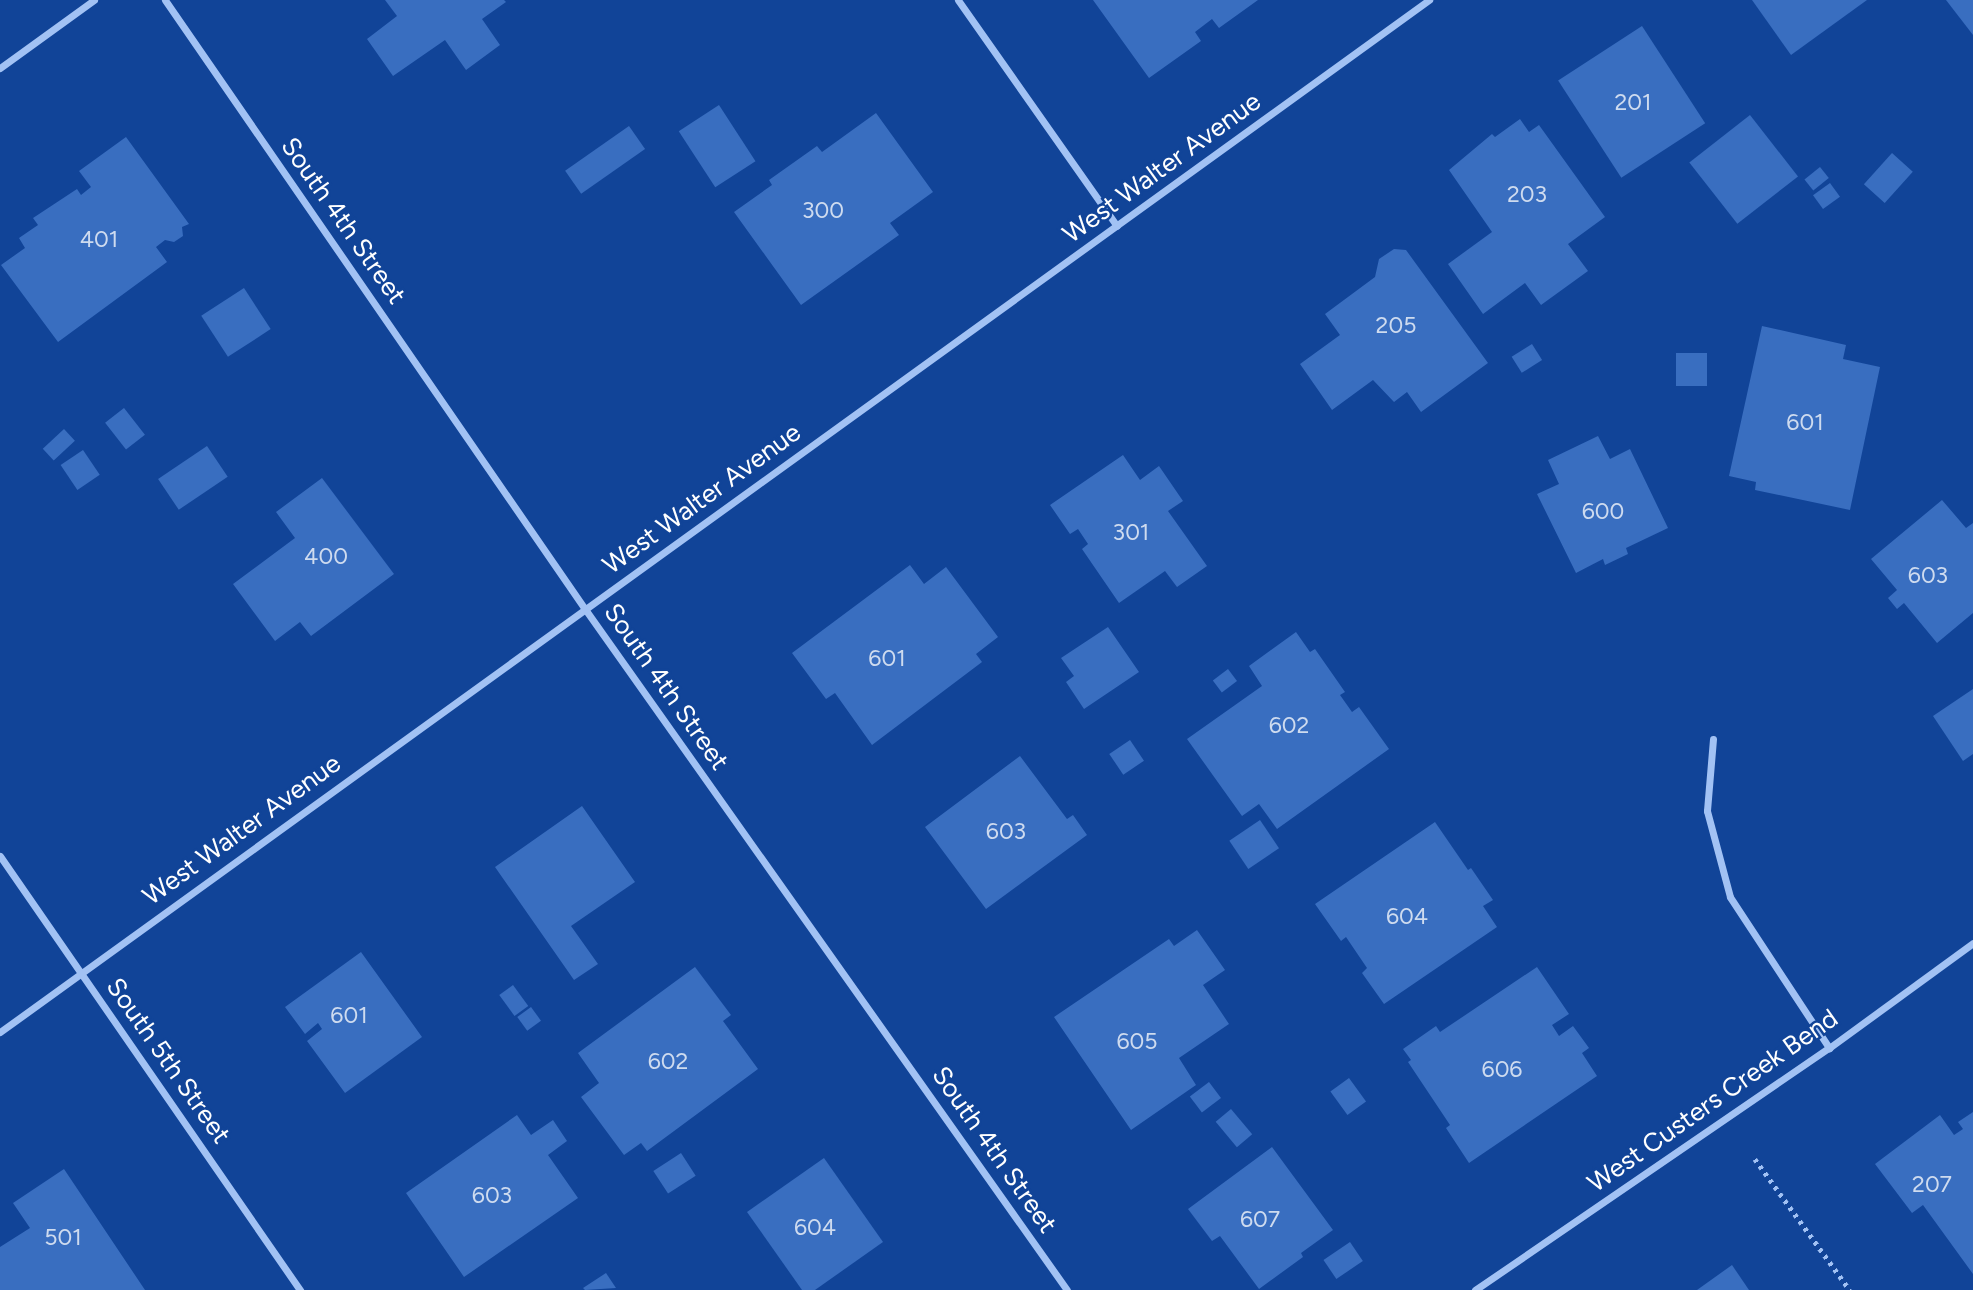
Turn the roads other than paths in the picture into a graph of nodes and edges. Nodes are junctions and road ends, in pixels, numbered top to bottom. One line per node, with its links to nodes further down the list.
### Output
1 (94, 0): 5 (street)
2 (166, 0): 7 (street, South 4th Street)
3 (958, 0): 6 (street)
4 (1429, 0): 6 (street, West Walter Avenue)
5 (0, 68)
6 (1117, 226): 7 (street, West Walter Avenue)
7 (585, 609): 11 (street, West Walter Avenue); 15 (street, South 4th Street)
8 (1713, 739): 13 (street)
9 (0, 856): 11 (street, South 5th Street)
10 (1973, 943): 13 (street, West Custers Creek Bend)
11 (81, 972): 12 (street, West Walter Avenue); 14 (street, South 5th Street)
12 (0, 1032)
13 (1829, 1048): 16 (street, West Custers Creek Bend)
14 (300, 1290)
15 (1067, 1290)
16 (1475, 1290)

